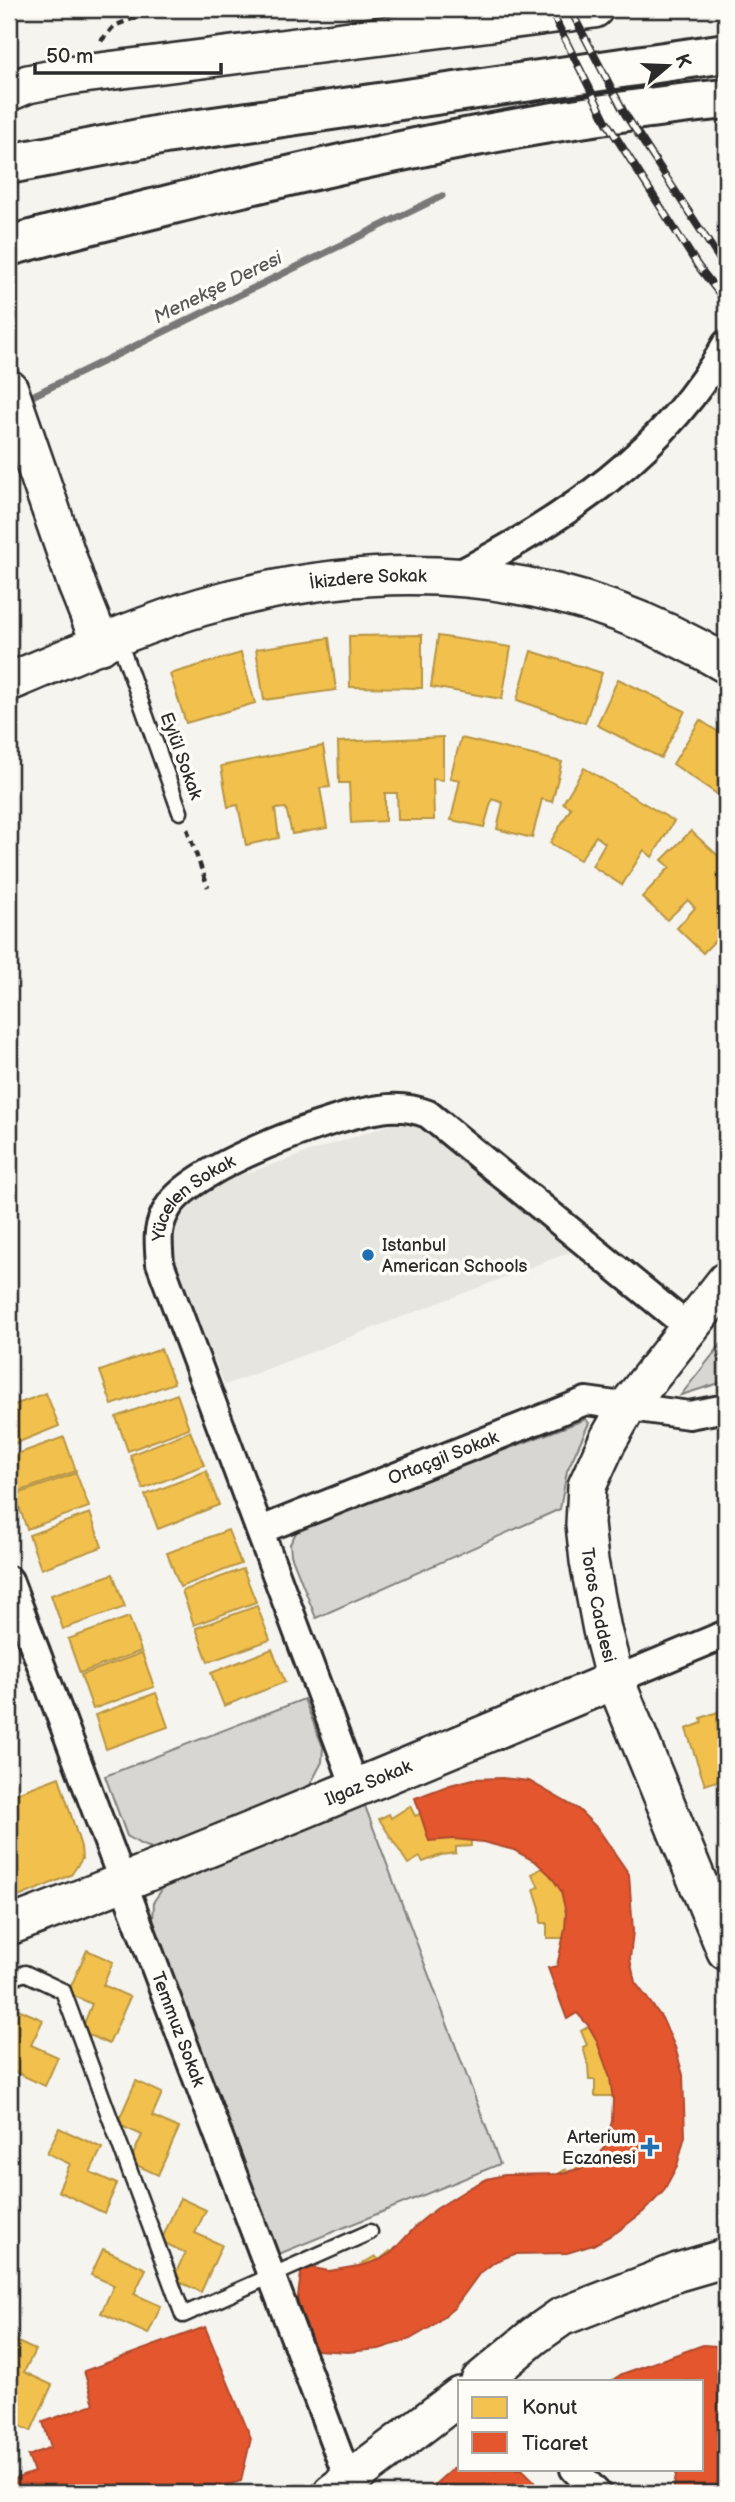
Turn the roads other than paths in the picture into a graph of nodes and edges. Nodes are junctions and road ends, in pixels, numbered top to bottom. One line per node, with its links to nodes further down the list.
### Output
1 (594, 9): 3 (street)
2 (721, 53): 5 (main road)
3 (9, 92)
4 (726, 99): 6 (main road)
5 (9, 164)
6 (9, 246)
7 (726, 344): 10 (street)
8 (9, 389): 9 (street)
9 (73, 574): 11 (street); 12 (street); 14 (street)
10 (457, 575): 11 (street, İkizdere Sokak); 13 (street, İkizdere Sokak)
11 (165, 620): 12 (street, İkizdere Sokak)
12 (109, 641): 14 (street, İkizdere Sokak); 16 (lane, Eylül Sokak)
13 (726, 664)
14 (45, 667): 15 (street, İkizdere Sokak)
15 (9, 682)
16 (180, 812)
17 (726, 1281): 18 (street, Toros Caddesi)
18 (688, 1327): 19 (street, Toros Caddesi); 21 (street, Yücelen Sokak)
19 (627, 1407): 20 (street, Ortaçgil Sokak); 21 (street, Ortaçgil Sokak); 24 (street, Toros Caddesi)
20 (726, 1408)
21 (261, 1530): 25 (street, Yücelen Sokak)
22 (9, 1580): 26 (street, Temmuz Sokak)
23 (726, 1634): 24 (street, Ilgaz Sokak)
24 (615, 1680): 25 (street, Ilgaz Sokak); 28 (street, Toros Caddesi)
25 (356, 1789): 26 (street, Ilgaz Sokak)
26 (124, 1883): 27 (street, Ilgaz Sokak); 32 (street, Temmuz Sokak)
27 (9, 1926)
28 (726, 1949)
29 (9, 1979): 32 (lane)
30 (370, 2232): 32 (lane)
31 (726, 2259): 33 (street)
32 (270, 2276): 36 (street, Temmuz Sokak)
33 (484, 2380)
34 (458, 2399): 36 (street)
35 (575, 2470): 37 (street)
36 (340, 2486)
37 (597, 2493)

